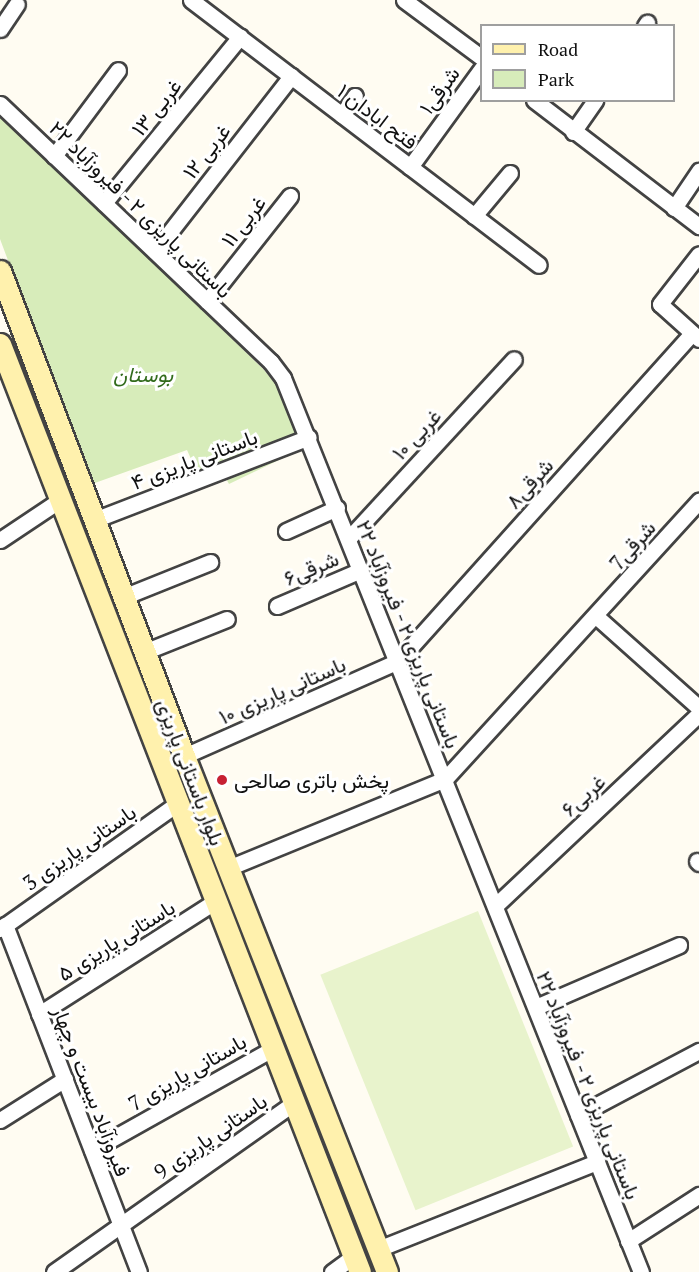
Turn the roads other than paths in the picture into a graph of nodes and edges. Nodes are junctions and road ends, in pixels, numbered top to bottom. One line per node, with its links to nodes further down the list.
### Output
1 (191, 0): 5 (street, فتح ابادان ۱)
2 (404, 0): 6 (street)
3 (17, 4): 4 (street)
4 (0, 28)
5 (240, 37): 9 (street, فتح ابادان ۱); 21 (street, غربی ۱۳)
6 (480, 57)
7 (118, 70): 16 (street)
8 (480, 71): 17 (street, شرقی۱)
9 (291, 76): 14 (street, فتح ابادان ۱); 25 (street, غربی ۱۲)
10 (355, 96): 14 (street)
11 (536, 102): 15 (street)
12 (594, 102): 15 (street)
13 (0, 104): 16 (street, باستانی پاریزی ۲ - فیروزآباد ۲۲)
14 (342, 115): 17 (street, فتح ابادان ۱)
15 (573, 132): 22 (street)
16 (54, 156): 21 (street, باستانی پاریزی ۲ - فیروزآباد ۲۲)
17 (410, 167): 23 (street, فتح ابادان ۱)
18 (699, 171): 22 (street)
19 (510, 173): 23 (street)
20 (290, 196): 29 (street, غربی ۱۱)
21 (104, 203): 25 (street, باستانی پاریزی ۲ - فیروزآباد ۲۲)
22 (674, 208): 24 (street)
23 (474, 216): 27 (street, فتح ابادان ۱)
24 (699, 226)
25 (155, 251): 29 (street, باستانی پاریزی ۲ - فیروزآباد ۲۲)
26 (699, 254): 30 (street)
27 (539, 265)
28 (0, 271): 37 (main road, بلوار باستانی پاریزی)
29 (207, 301): 33 (street, باستانی پاریزی ۲ - فیروزآباد ۲۲)
30 (695, 336): 48 (street, شرقی۸)
31 (0, 344): 34 (main road, بلوار باستانی پاریزی)
32 (514, 359): 39 (street, غربی ۱۰)
33 (309, 437): 36 (street, باستانی پاریزی ۲ - فیروزآباد ۲۲); 37 (street, باستانی پاریزی ۴)
34 (60, 500): 40 (street); 53 (main road, بلوار باستانی پاریزی)
35 (699, 501): 45 (street, شرقی7)
36 (337, 508): 38 (street); 39 (street, باستانی پاریزی ۲ - فیروزآباد ۲۲)
37 (94, 520): 43 (main road, بلوار باستانی پاریزی)
38 (286, 531)
39 (349, 537): 42 (street, باستانی پاریزی ۲ - فیروزآباد ۲۲)
40 (0, 540)
41 (210, 562): 43 (street)
42 (361, 570): 44 (street, شرقی۶); 48 (street, باستانی پاریزی ۲ - فیروزآباد ۲۲)
43 (123, 597): 47 (main road, بلوار باستانی پاریزی)
44 (277, 606)
45 (597, 617): 49 (street); 52 (street, شرقی7)
46 (228, 619): 47 (street)
47 (144, 652): 51 (main road, بلوار باستانی پاریزی)
48 (398, 661): 51 (street, باستانی پاریزی ۱۰); 52 (street, باستانی پاریزی ۲ - فیروزآباد ۲۲)
49 (699, 708)
50 (699, 714): 56 (street, غربی۶)
51 (184, 756): 54 (main road, بلوار باستانی پاریزی)
52 (445, 779): 54 (street); 56 (street, باستانی پاریزی ۲ - فیروزآباد ۲۲)
53 (178, 803): 55 (main road, بلوار باستانی پاریزی); 57 (street, باستانی پاریزی 3)
54 (228, 868): 72 (main road, بلوار باستانی پاریزی)
55 (216, 902): 60 (street, باستانی پاریزی ۵); 61 (main road, بلوار باستانی پاریزی)
56 (495, 906): 59 (street, باستانی پاریزی ۲ - فیروزآباد ۲۲)
57 (3, 927): 60 (street, فیروزآباد بیست و چهار)
58 (680, 945): 59 (street)
59 (536, 1007): 65 (street, باستانی پاریزی ۲ - فیروزآباد ۲۲)
60 (39, 1014): 63 (street, فیروزآباد بیست و چهار)
61 (272, 1049): 64 (main road, بلوار باستانی پاریزی); 67 (street, باستانی پاریزی 7)
62 (699, 1051): 65 (street)
63 (65, 1079): 66 (street); 67 (street, فیروزآباد بیست و چهار)
64 (294, 1103): 70 (street, باستانی پاریزی 9); 73 (main road, بلوار باستانی پاریزی)
65 (578, 1115): 68 (street, باستانی پاریزی ۲ - فیروزآباد ۲۲)
66 (0, 1120)
67 (92, 1150): 70 (street, فیروزآباد بیست و چهار)
68 (597, 1162): 71 (street, باستانی پاریزی ۲ - فیروزآباد ۲۲); 72 (street)
69 (699, 1195): 71 (street)
70 (120, 1223): 74 (street, باستانی پاریزی 9); 75 (street, فیروزآباد بیست و چهار)
71 (628, 1241): 78 (street, باستانی پاریزی ۲ - فیروزآباد ۲۲)
72 (378, 1249): 77 (main road, بلوار باستانی پاریزی)
73 (357, 1264): 76 (street)
74 (54, 1272)
75 (139, 1272)
76 (332, 1272)
77 (387, 1272)
78 (641, 1272)

